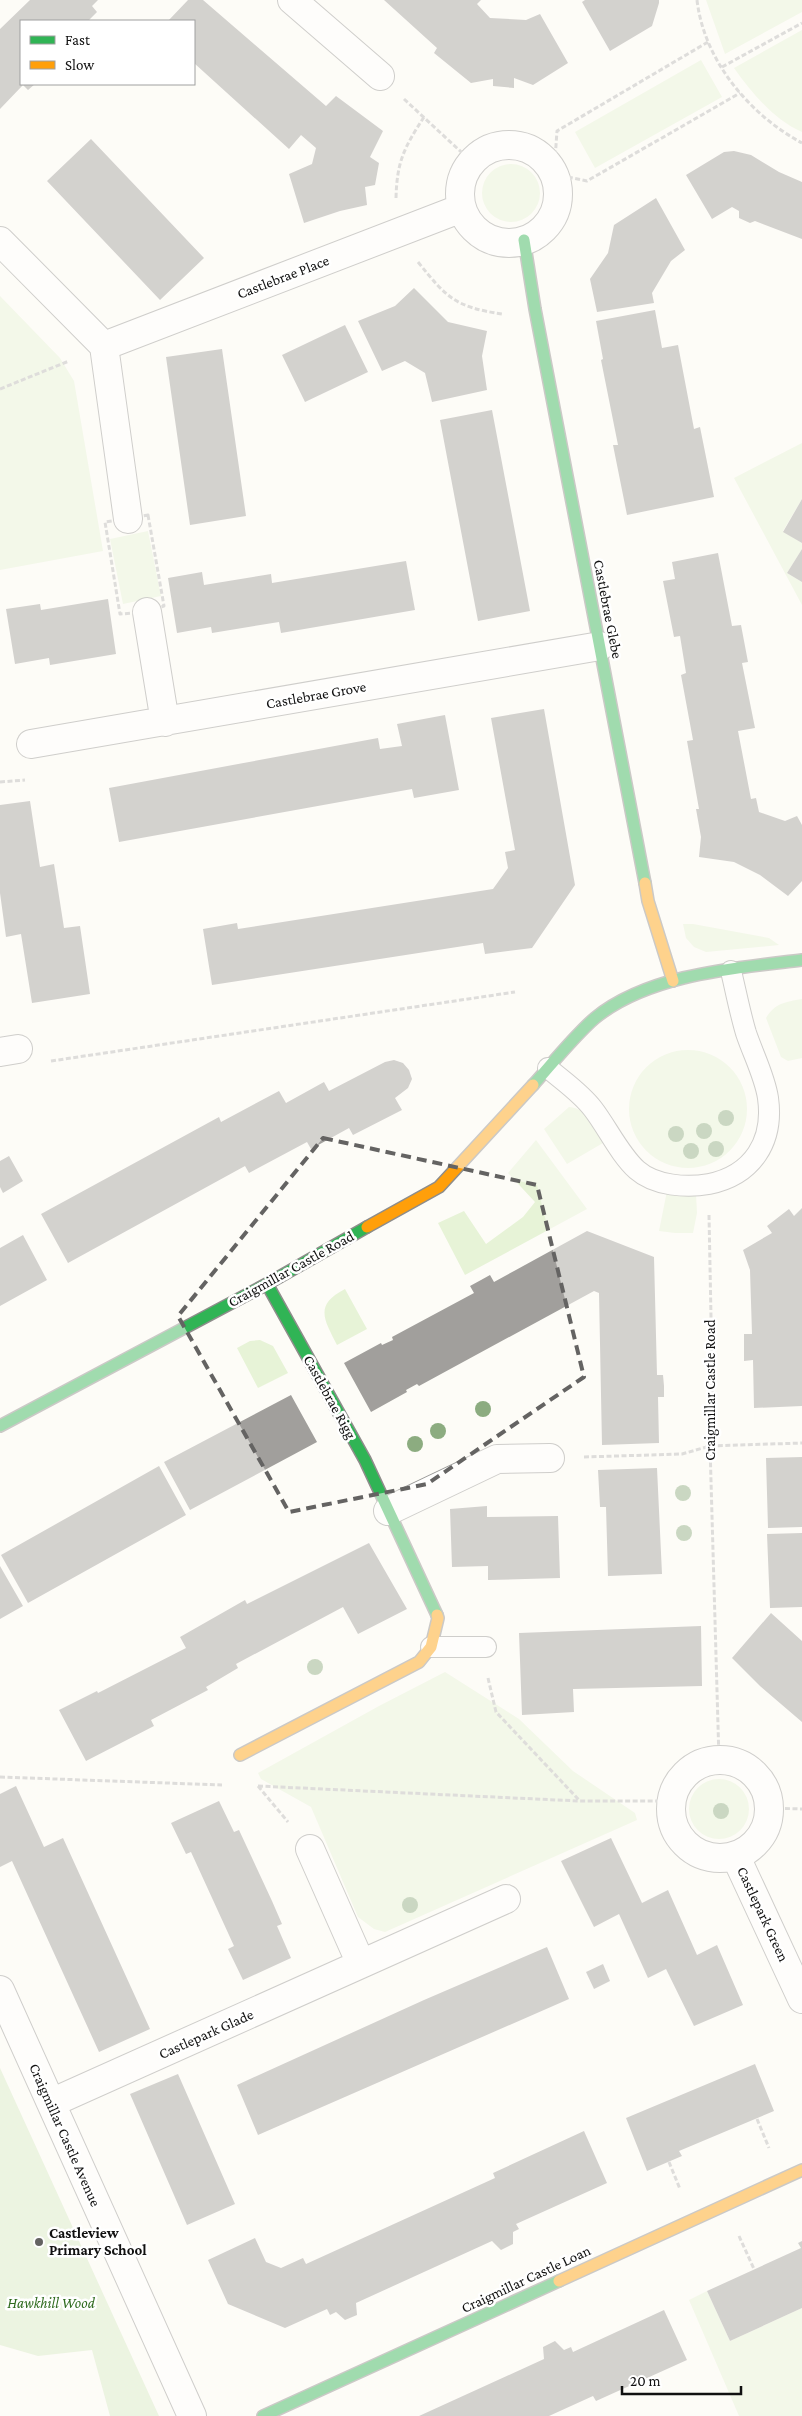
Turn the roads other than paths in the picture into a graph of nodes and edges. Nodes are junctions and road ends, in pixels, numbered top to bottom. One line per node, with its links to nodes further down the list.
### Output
1 (292, 0): 2 (street)
2 (380, 76)
3 (462, 208): 4 (street); 4 (street); 6 (street, Castlebrae Place)
4 (524, 240): 9 (street, Castlebrae Glebe)
5 (0, 241): 6 (street)
6 (104, 346): 7 (street)
7 (128, 519)
8 (147, 612): 10 (street)
9 (600, 646): 10 (street, Castlebrae Grove); 14 (street, Castlebrae Glebe)
10 (165, 722): 11 (street, Castlebrae Grove)
11 (31, 744)
12 (802, 960): 13 (street, Craigmillar Castle Road)
13 (731, 971): 14 (street, Craigmillar Castle Road); 15 (lane)
14 (673, 981): 15 (street, Craigmillar Castle Road)
15 (548, 1068): 16 (street, Craigmillar Castle Road)
16 (267, 1284): 17 (street, Craigmillar Castle Road); 19 (street, Castlebrae Rigg)
17 (0, 1426)
18 (550, 1458): 19 (street)
19 (388, 1511): 20 (street, Castlebrae Rigg)
20 (432, 1647): 21 (lane); 22 (street)
21 (486, 1647)
22 (240, 1756)
23 (310, 1849): 26 (street)
24 (736, 1857): 24 (street, Castlepark Green); 28 (street, Castlepark Green)
25 (506, 1898): 26 (street, Castlepark Glade)
26 (361, 1964): 29 (street, Castlepark Glade)
27 (0, 1990): 29 (street, Craigmillar Castle Avenue)
28 (802, 1999)
29 (51, 2104): 31 (street, Craigmillar Castle Avenue)
30 (802, 2170): 32 (street, Craigmillar Castle Loan)
31 (192, 2416)
32 (263, 2416)

